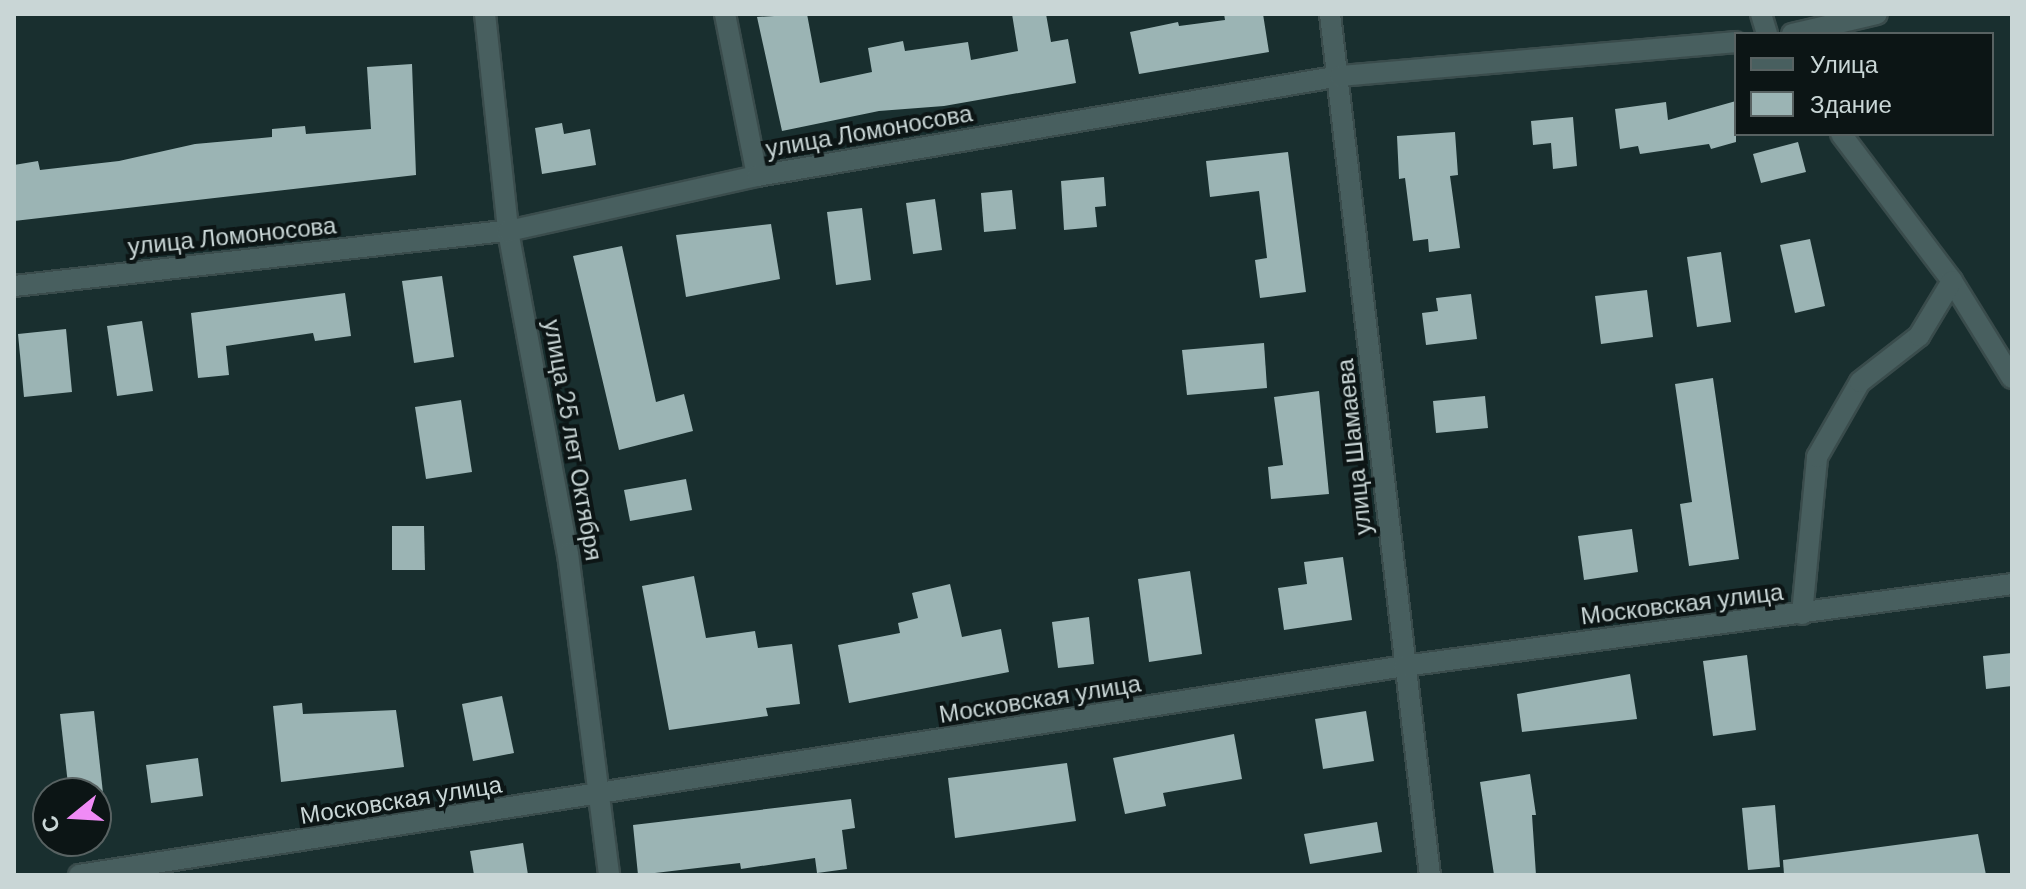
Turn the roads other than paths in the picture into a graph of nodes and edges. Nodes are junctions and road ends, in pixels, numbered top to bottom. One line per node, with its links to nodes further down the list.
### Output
1 (485, 14): 10 (street, улица 25 лет Октября)
2 (725, 14): 9 (street)
3 (1330, 14): 7 (street, улица Шамаева)
4 (1877, 14): 5 (street)
5 (1800, 32)
6 (1734, 42): 7 (street, улица Ломоносова)
7 (1340, 76): 9 (street, улица Ломоносова); 16 (street, улица Шамаева)
8 (1843, 136): 11 (street)
9 (757, 176): 10 (street, улица Ломоносова)
10 (508, 231): 12 (street, улица Ломоносова); 17 (street, улица 25 лет Октября)
11 (1952, 281): 13 (street); 15 (street)
12 (14, 286)
13 (2012, 378)
14 (2012, 584): 15 (street, Московская улица)
15 (1802, 614): 16 (street, Московская улица)
16 (1404, 666): 17 (street, Московская улица); 20 (street, улица Шамаева)
17 (599, 797): 18 (street, Московская улица); 19 (street, улица 25 лет Октября)
18 (79, 875)
19 (609, 875)
20 (1430, 875)

